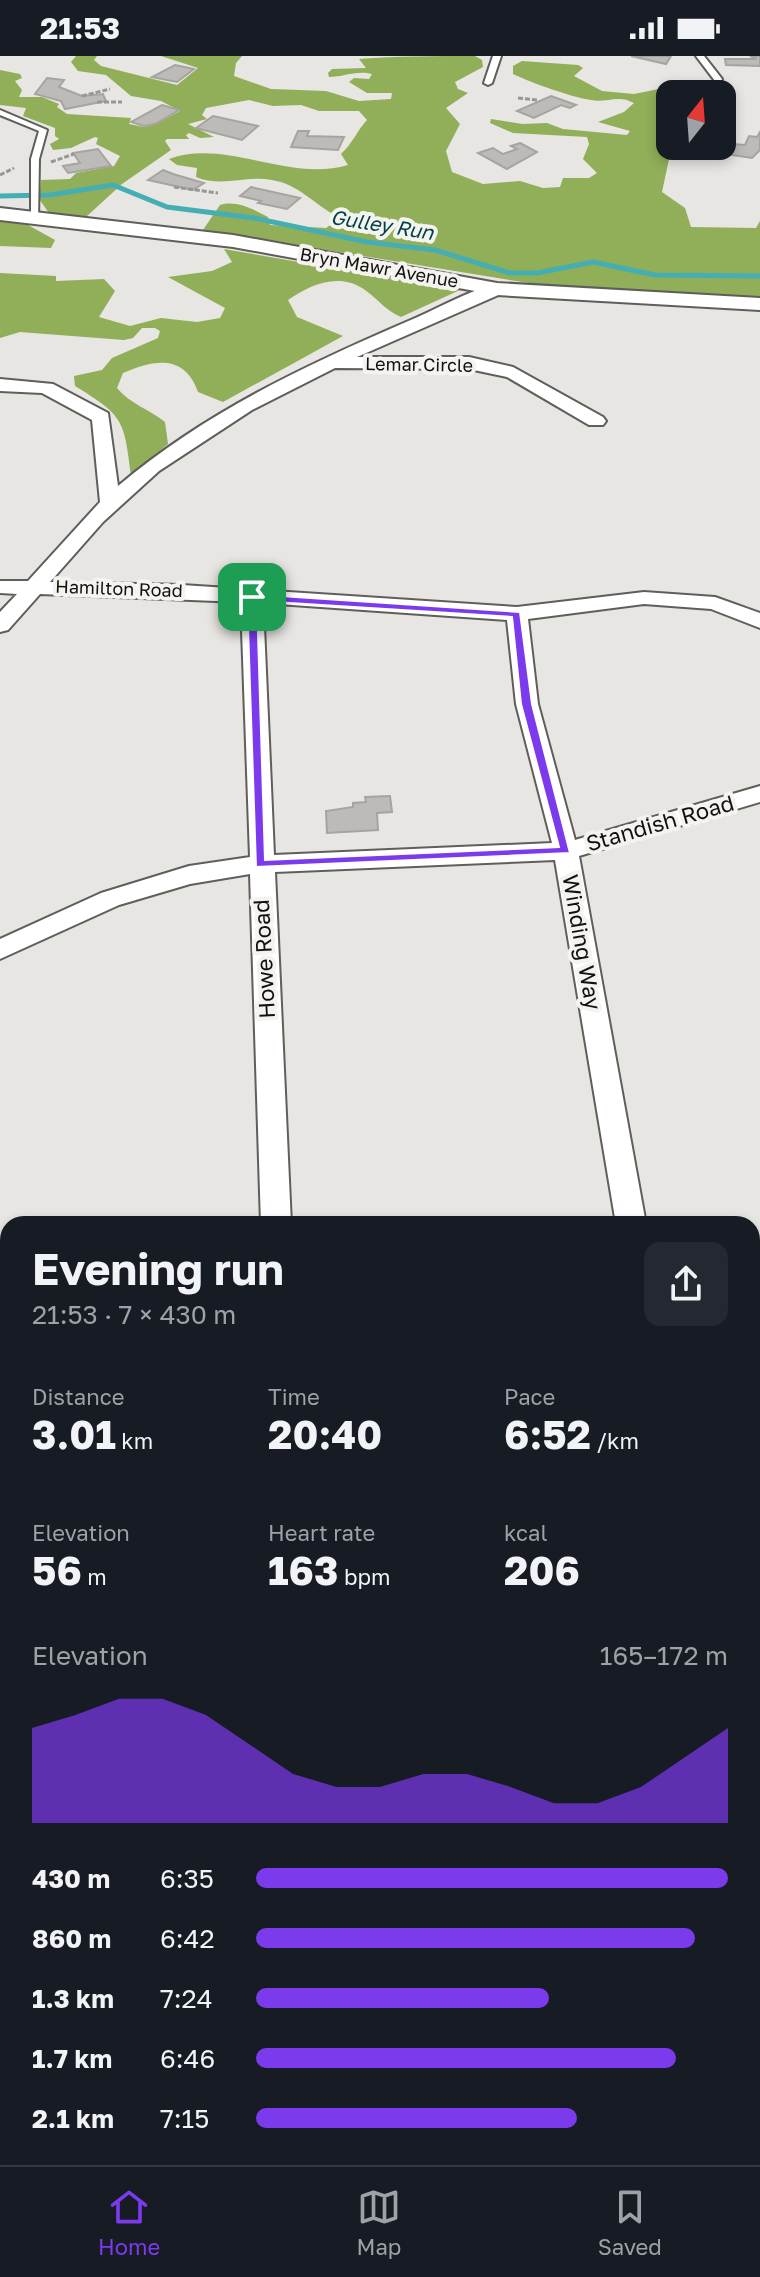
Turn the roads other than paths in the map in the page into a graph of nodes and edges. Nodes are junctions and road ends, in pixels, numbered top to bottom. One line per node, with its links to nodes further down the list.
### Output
1 (497, 56): 4 (lane)
2 (700, 56): 3 (lane)
3 (718, 79)
4 (488, 83)
5 (0, 112): 6 (lane)
6 (35, 204): 7 (street, Bryn Mawr Avenue); 8 (street, Bryn Mawr Avenue)
7 (0, 214)
8 (497, 289): 9 (street, Bryn Mawr Avenue); 10 (street)
9 (760, 304)
10 (325, 363): 12 (street, Lemar Circle); 13 (street)
11 (0, 385): 13 (street)
12 (596, 421)
13 (110, 503): 15 (street)
14 (0, 587): 15 (street, Hamilton Road)
15 (37, 587): 16 (street, Hamilton Road); 19 (street)
16 (252, 597): 17 (street, Hamilton Road); 22 (street, Howe Road)
17 (517, 614): 18 (street, Hamilton Road); 21 (street, Winding Way)
18 (760, 621)
19 (0, 625)
20 (760, 794): 21 (street, Standish Road)
21 (566, 851): 22 (street, Standish Road); 25 (street, Winding Way)
22 (260, 864): 23 (street, Standish Road); 24 (street, Howe Road)
23 (0, 950)
24 (276, 1216)
25 (630, 1216)

